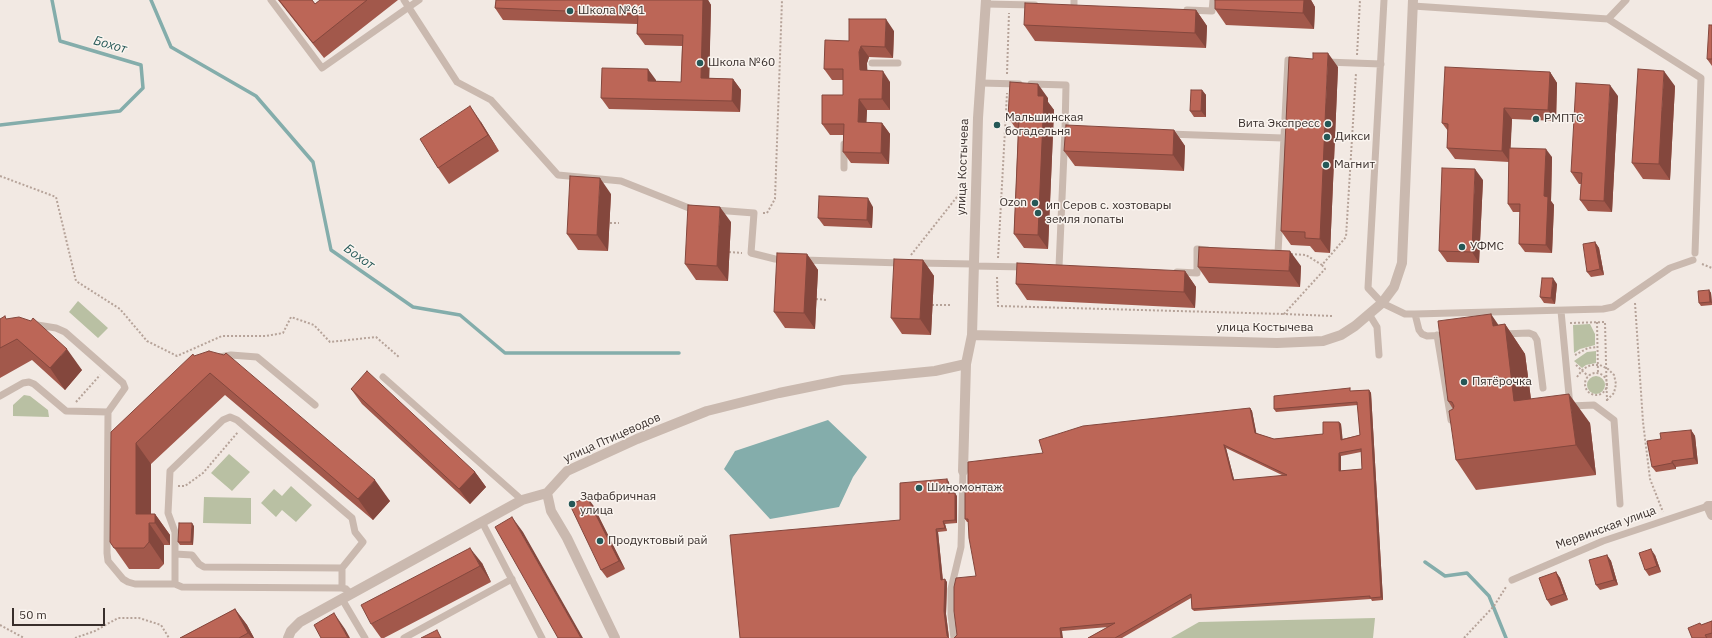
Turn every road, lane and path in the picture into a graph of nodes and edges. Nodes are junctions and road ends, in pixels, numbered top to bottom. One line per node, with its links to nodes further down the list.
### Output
1 (271, 0): 12 (lane)
2 (404, 0): 12 (lane)
3 (419, 0): 12 (lane)
4 (782, 0): 30 (path)
5 (1213, 0): 13 (lane)
6 (1360, 0): 19 (path)
7 (1384, 0): 20 (lane)
8 (1626, 0): 14 (lane)
9 (985, 2): 11 (lane); 21 (street, улица Костычева)
10 (1413, 3): 14 (lane); 45 (street, улица Костычева)
11 (1045, 6)
12 (409, 7): 30 (lane)
13 (1182, 10)
14 (1608, 18): 42 (lane)
15 (1303, 61): 25 (lane)
16 (872, 62): 18 (lane)
17 (1318, 62): 19 (lane)
18 (898, 63)
19 (1356, 63): 20 (lane); 38 (path)
20 (1381, 64): 45 (lane)
21 (981, 83): 22 (lane); 28 (street, улица Костычева)
22 (1064, 130): 23 (lane); 40 (lane)
23 (1080, 131)
24 (1158, 134): 25 (lane)
25 (1283, 138): 35 (lane)
26 (844, 144): 27 (lane)
27 (844, 168)
28 (976, 173): 36 (path); 37 (street, улица Костычева)
29 (0, 176): 61 (path)
30 (754, 213): 36 (lane)
31 (610, 223): 32 (path)
32 (619, 223)
33 (1212, 250): 41 (lane)
34 (1263, 252): 35 (lane)
35 (1278, 253): 38 (path)
36 (904, 263): 37 (lane)
37 (972, 265): 39 (lane); 56 (street, улица Костычева)
38 (1322, 265): 51 (path)
39 (1036, 267)
40 (1059, 267)
41 (1166, 272)
42 (1633, 294): 48 (lane); 92 (path)
43 (816, 299): 44 (path)
44 (827, 300)
45 (1382, 303): 49 (street, улица Костычева); 50 (lane)
46 (932, 305): 47 (path)
47 (951, 305)
48 (1561, 311): 50 (lane); 83 (lane)
49 (1369, 314): 56 (street, улица Костычева); 60 (lane)
50 (1414, 314): 57 (lane)
51 (1332, 316)
52 (21, 322): 67 (lane)
53 (1570, 322): 54 (path)
54 (1597, 322): 59 (path); 68 (path)
55 (1495, 334): 77 (lane)
56 (972, 335): 65 (street, улица Костычева)
57 (1437, 335): 58 (lane); 84 (lane)
58 (1459, 335)
59 (1597, 347): 62 (path); 66 (path)
60 (1379, 355)
61 (399, 357)
62 (1573, 357)
63 (212, 359): 80 (lane)
64 (1573, 362): 69 (path)
65 (966, 364): 86 (street, улица Костычева); 88 (street, улица Птицеводов)
66 (1598, 365): 68 (path); 69 (path); 70 (path)
67 (106, 368): 81 (path); 82 (lane)
68 (1606, 368): 76 (path); 79 (path)
69 (1582, 371): 71 (path); 73 (path)
70 (1598, 373): 71 (path); 76 (path)
71 (1588, 376): 75 (path)
72 (383, 377): 89 (lane)
73 (1577, 381)
74 (1580, 384): 75 (path)
75 (1585, 384): 76 (path)
76 (1607, 384): 79 (path)
77 (1543, 388)
78 (0, 396): 81 (lane)
79 (1607, 400): 83 (path)
80 (315, 404)
81 (68, 411): 82 (lane)
82 (108, 412): 98 (lane)
83 (1608, 414): 90 (lane)
84 (1452, 425)
85 (243, 426): 87 (path); 87 (lane); 95 (lane)
86 (963, 471): 110 (lane)
87 (168, 486): 94 (lane)
88 (547, 493): 89 (street); 109 (street)
89 (522, 500): 93 (street)
90 (1620, 504)
91 (1711, 509): 92 (lane, Мервинская улица)
92 (1667, 520): 97 (lane, Мервинская улица)
93 (482, 522): 96 (lane); 100 (street)
94 (175, 554): 95 (lane); 98 (lane)
95 (342, 568): 99 (lane)
96 (512, 579): 107 (lane); 108 (lane)
97 (1512, 580): 111 (path)
98 (175, 584): 99 (lane)
99 (342, 588): 100 (lane)
100 (346, 596): 105 (street); 106 (lane)
101 (0, 624): 102 (path)
102 (24, 638)
103 (75, 638): 104 (path)
104 (169, 638)
105 (288, 638)
106 (364, 638)
107 (404, 638)
108 (542, 638)
109 (615, 638)
110 (954, 638)
111 (1464, 638)

